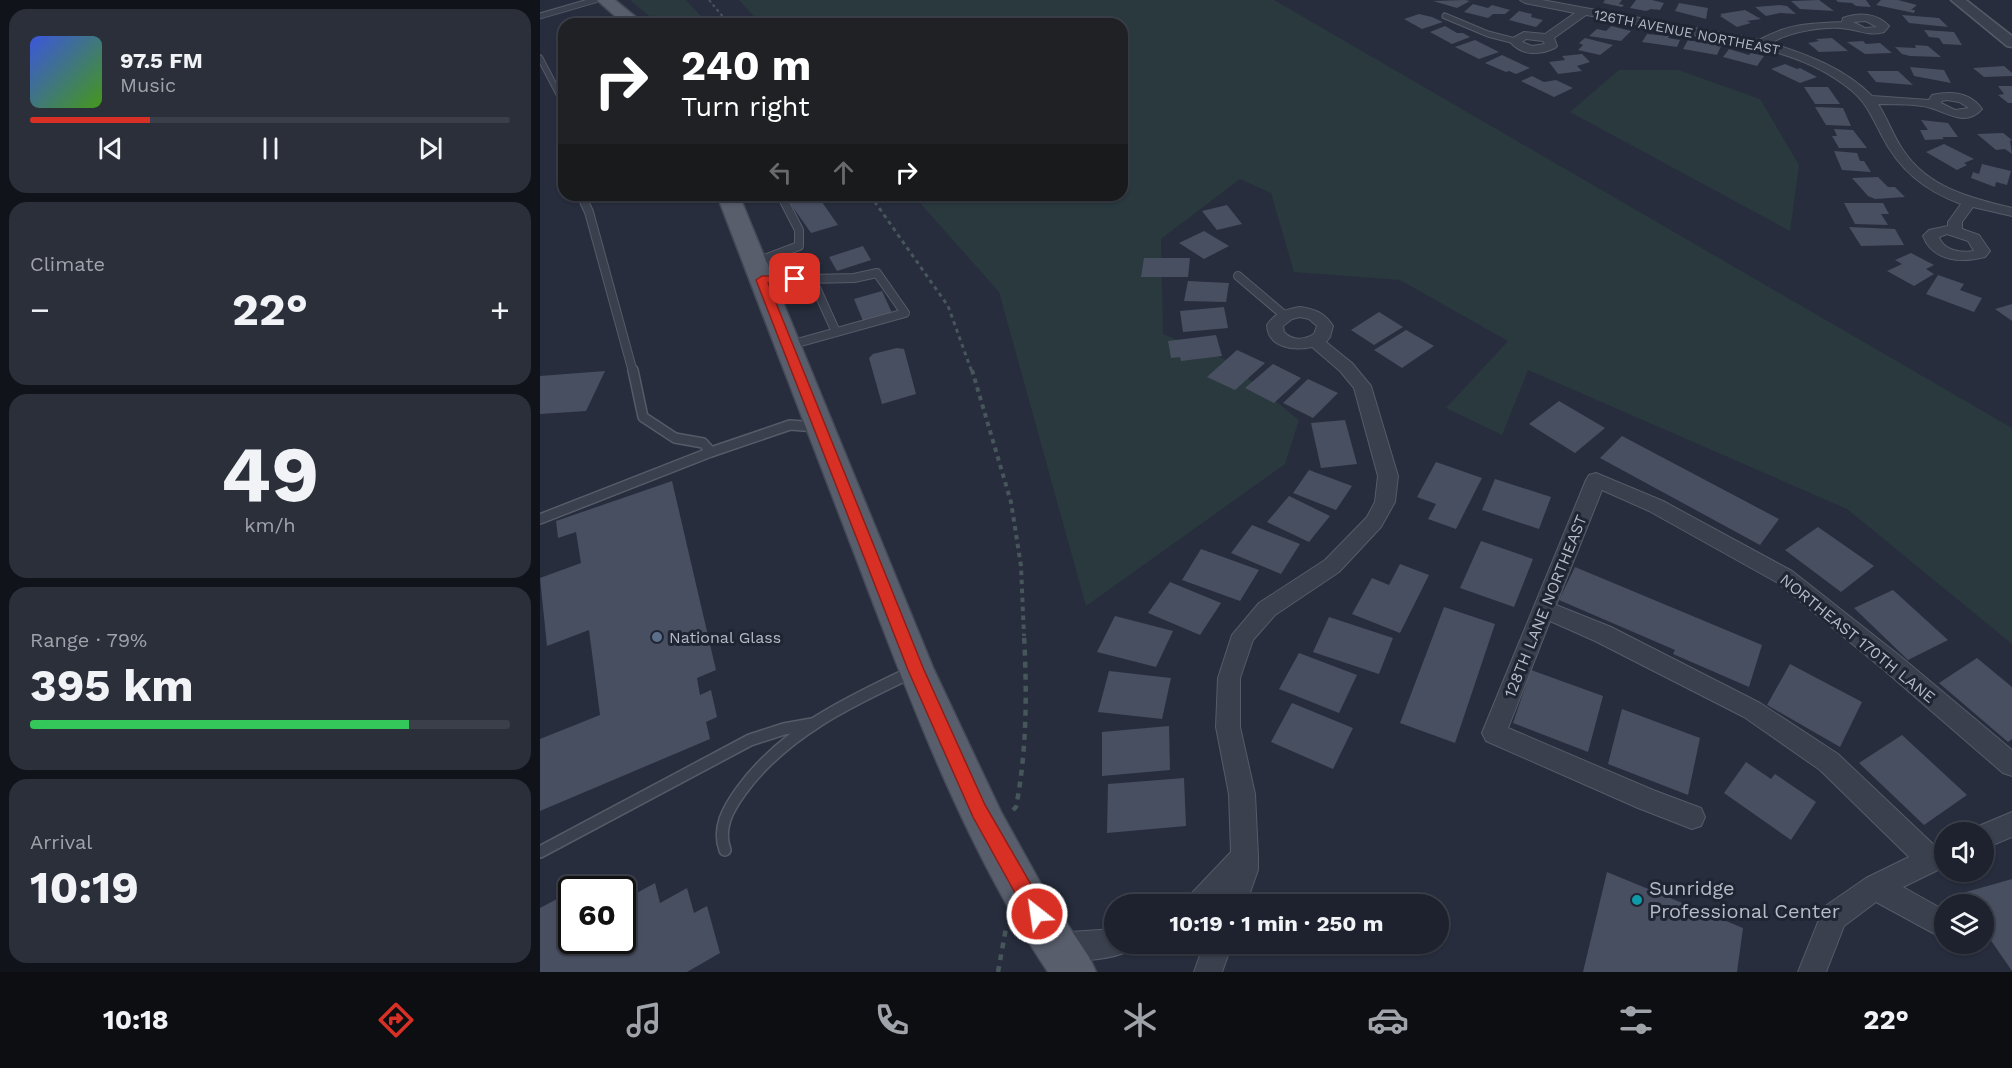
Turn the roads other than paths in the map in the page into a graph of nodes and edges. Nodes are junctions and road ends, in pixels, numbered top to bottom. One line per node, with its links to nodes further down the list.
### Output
1 (595, 0): 6 (lane)
2 (605, 0): 8 (main road)
3 (1526, 0): 5 (street, 126TH AVENUE NORTHEAST)
4 (1958, 0): 11 (street)
5 (1583, 12): 10 (street); 12 (street, 126TH AVENUE NORTHEAST)
6 (540, 16)
7 (1445, 16): 10 (lane)
8 (628, 18)
9 (1848, 25): 12 (street)
10 (1515, 41)
11 (2012, 43)
12 (1761, 44): 15 (street, 126TH AVENUE NORTHEAST)
13 (541, 62): 14 (lane)
14 (558, 93)
15 (1869, 100): 16 (street); 20 (street, 126TH AVENUE NORTHEAST)
16 (1935, 104)
17 (584, 201): 30 (lane)
18 (730, 201): 23 (main road)
19 (784, 201): 23 (lane)
20 (1969, 202): 21 (street, 126TH AVENUE NORTHEAST); 22 (street)
21 (2012, 212)
22 (1955, 231)
23 (759, 271): 25 (lane); 28 (main road)
24 (1238, 276): 26 (lane)
25 (812, 279): 27 (lane); 27 (lane)
26 (1284, 315): 43 (street)
27 (836, 332): 28 (lane)
28 (788, 345): 29 (main road)
29 (820, 428): 30 (lane); 34 (main road)
30 (711, 453): 32 (lane)
31 (1596, 480): 33 (street, 128TH LANE NORTHEAST); 36 (street, NORTHEAST 170TH LANE)
32 (540, 519)
33 (1543, 609): 37 (street, 128TH LANE NORTHEAST); 42 (street)
34 (916, 670): 35 (lane); 51 (main road)
35 (812, 724): 40 (lane); 41 (lane)
36 (2012, 765)
37 (1692, 817)
38 (2012, 824): 39 (street)
39 (1994, 832)
40 (725, 850)
41 (540, 852)
42 (1934, 853)
43 (1245, 856): 46 (street); 47 (street)
44 (1934, 858): 45 (street)
45 (1875, 887): 48 (street); 53 (street)
46 (1210, 894)
47 (1237, 894)
48 (1934, 919)
49 (1104, 946): 51 (street)
50 (1214, 954): 52 (street)
51 (1065, 960)
52 (1208, 972)
53 (1812, 972)

